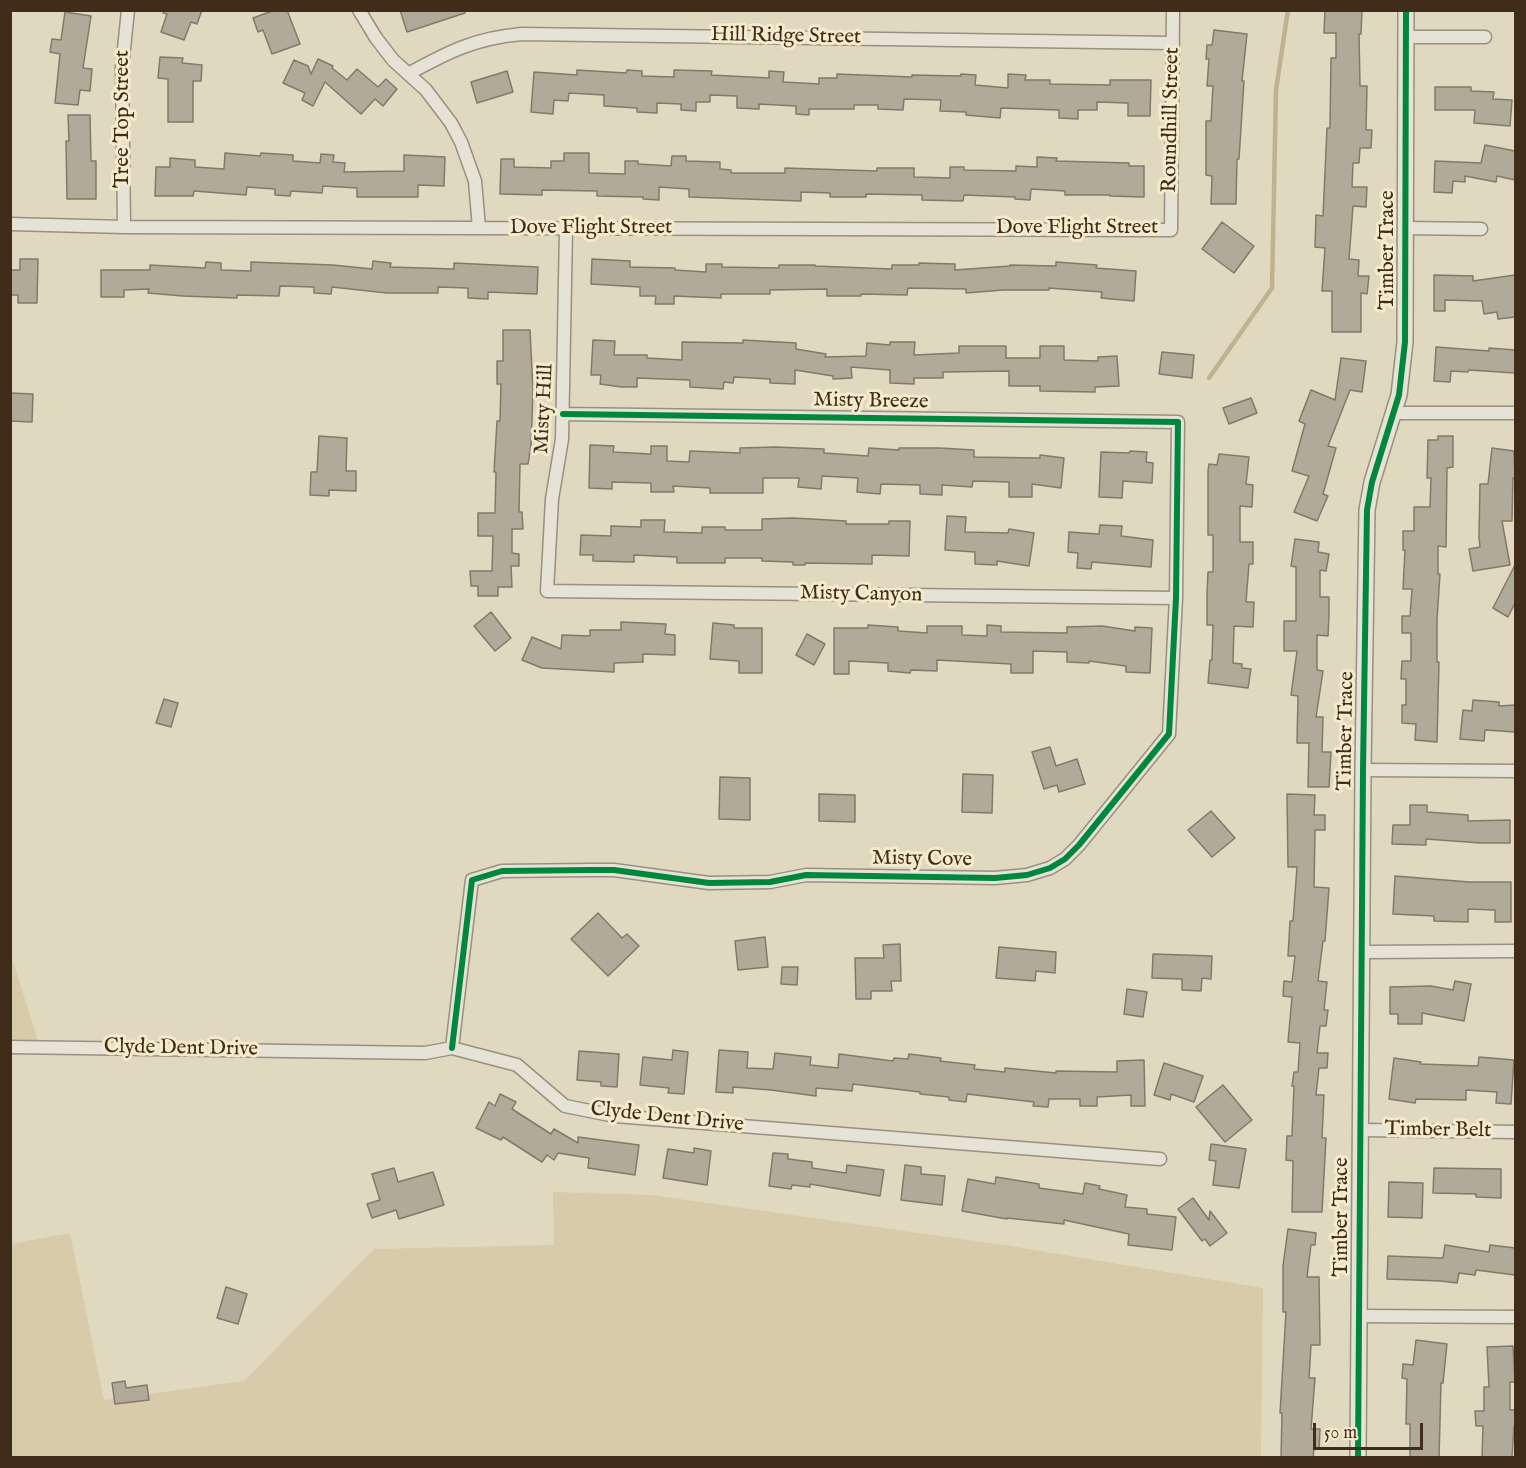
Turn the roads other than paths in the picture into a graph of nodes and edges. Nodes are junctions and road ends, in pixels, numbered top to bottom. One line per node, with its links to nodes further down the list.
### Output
1 (128, 10): 10 (street, Tree Top Street)
2 (359, 10): 8 (street)
3 (1173, 10): 7 (street, Roundhill Street)
4 (1406, 10): 5 (street, Timber Trace)
5 (1406, 37): 6 (street); 12 (street, Timber Trace)
6 (1485, 37)
7 (1173, 43): 8 (street, Hill Ridge Street); 15 (street, Roundhill Street)
8 (408, 74): 11 (street)
9 (10, 224): 10 (street, Dove Flight Street)
10 (124, 227): 11 (street, Dove Flight Street)
11 (479, 228): 13 (street, Dove Flight Street)
12 (1405, 228): 14 (street); 16 (street, Timber Trace)
13 (566, 229): 15 (street, Dove Flight Street); 18 (street, Misty Hill)
14 (1481, 229)
15 (1171, 230)
16 (1394, 413): 17 (street); 22 (street, Timber Trace)
17 (1515, 413)
18 (563, 414): 19 (street, Misty Breeze); 20 (street, Misty Hill)
19 (1178, 422): 21 (street, Misty Cove)
20 (547, 591): 21 (street, Misty Canyon)
21 (1176, 598): 27 (street, Misty Cove)
22 (1363, 770): 23 (street); 25 (street, Timber Trace)
23 (1515, 771)
24 (1515, 951): 25 (street)
25 (1362, 952): 28 (street, Timber Trace)
26 (10, 1047): 27 (street, Clyde Dent Drive)
27 (452, 1048): 30 (street, Clyde Dent Drive)
28 (1360, 1130): 29 (street, Timber Belt); 31 (street, Timber Trace)
29 (1515, 1131)
30 (1160, 1159)
31 (1359, 1316): 32 (street); 33 (street, Timber Trace)
32 (1515, 1317)
33 (1358, 1458)

